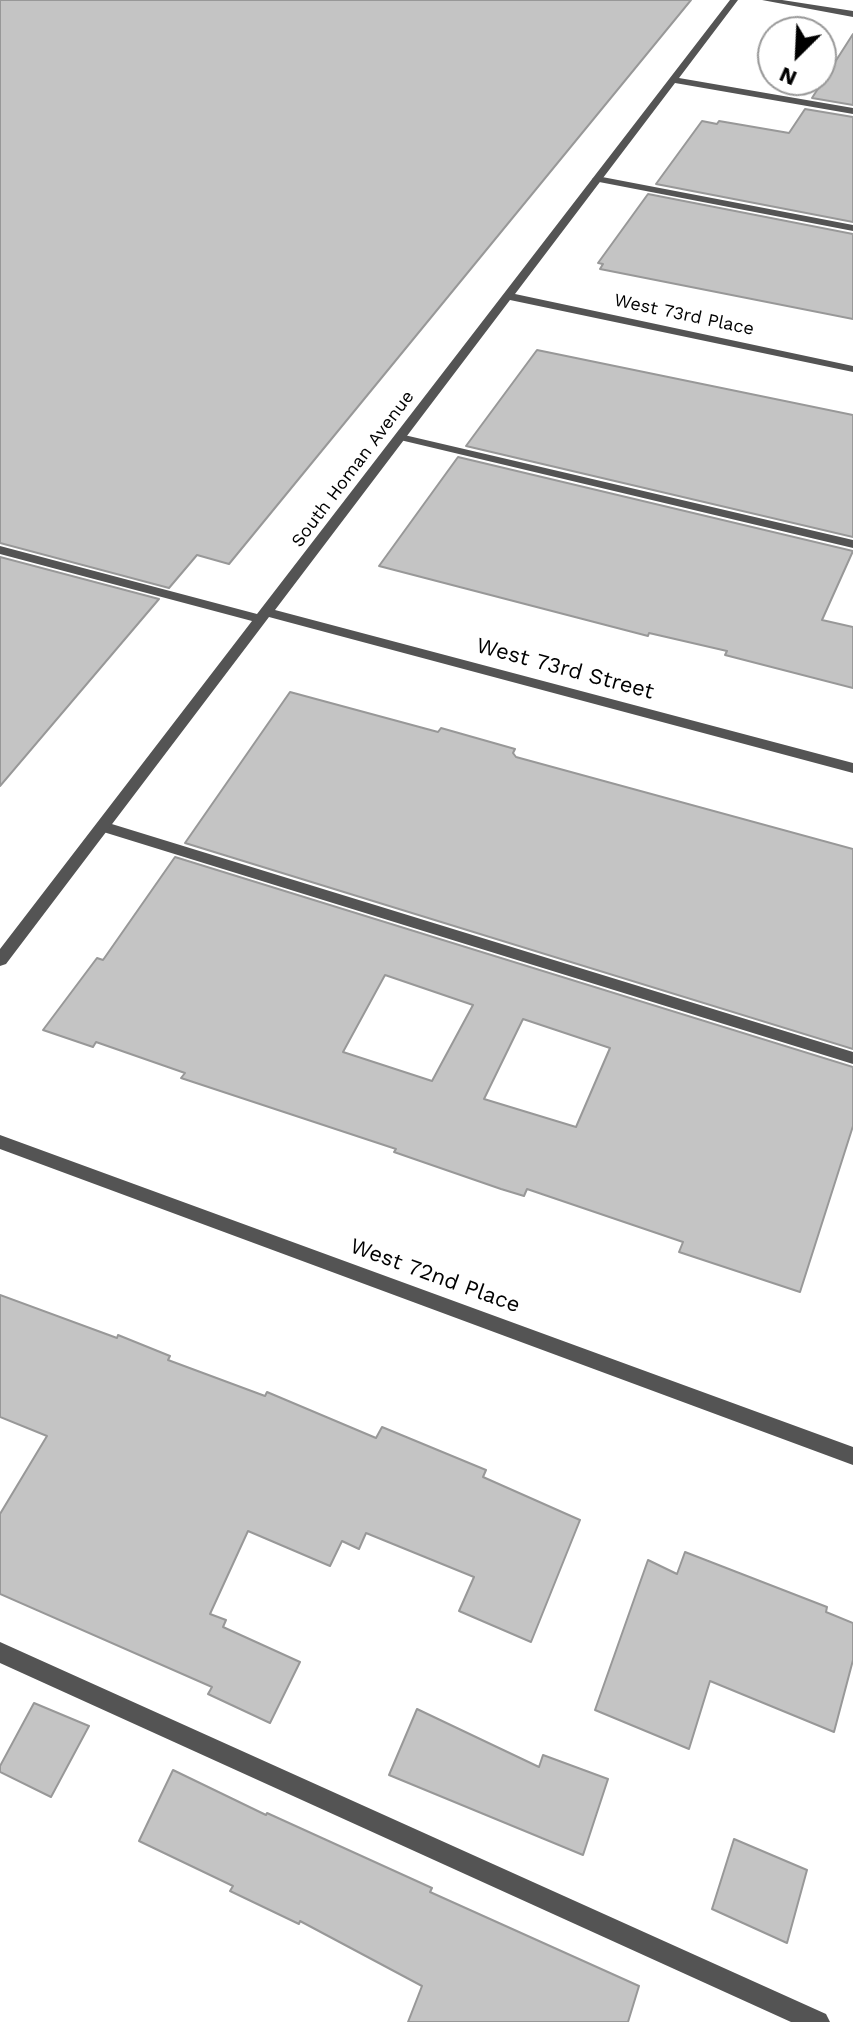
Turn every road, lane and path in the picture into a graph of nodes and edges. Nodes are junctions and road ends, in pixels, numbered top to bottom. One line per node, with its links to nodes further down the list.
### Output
1 (734, 0): 4 (street, South Homan Avenue)
2 (766, 0): 3 (street)
3 (853, 14)
4 (673, 80): 5 (street); 6 (street, South Homan Avenue)
5 (853, 111)
6 (597, 179): 7 (street); 8 (street, South Homan Avenue)
7 (853, 228)
8 (507, 296): 9 (street, West 73rd Place); 10 (street, South Homan Avenue)
9 (853, 369)
10 (400, 437): 11 (street); 13 (street, South Homan Avenue)
11 (853, 544)
12 (0, 550): 13 (street, West 73rd Street)
13 (264, 616): 14 (street, West 73rd Street); 15 (street, South Homan Avenue)
14 (853, 768)
15 (102, 826): 16 (street, South Homan Avenue); 17 (street)
16 (0, 960)
17 (853, 1058)
18 (0, 1142): 19 (street, West 72nd Place)
19 (853, 1456)
20 (0, 1652): 21 (street)
21 (818, 2022)

